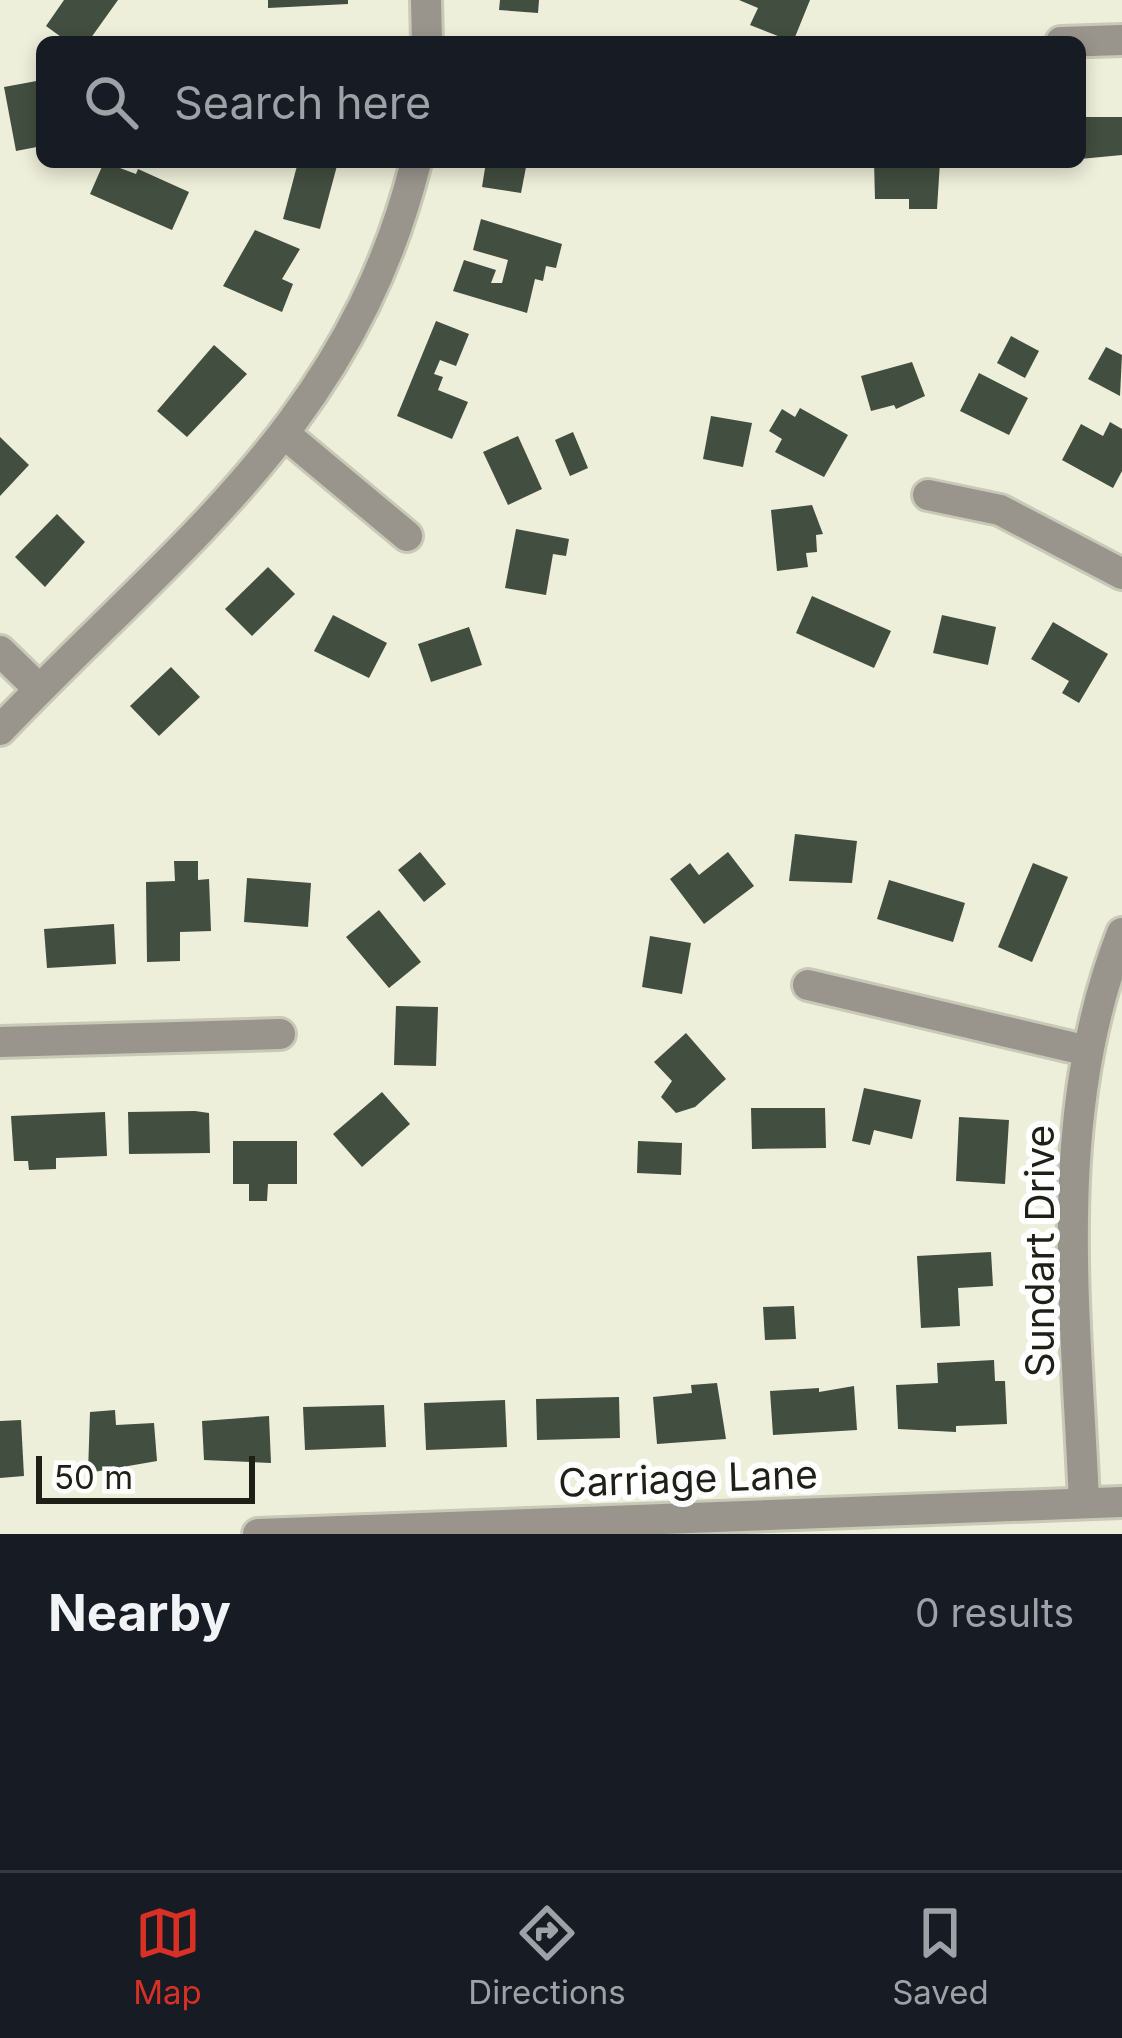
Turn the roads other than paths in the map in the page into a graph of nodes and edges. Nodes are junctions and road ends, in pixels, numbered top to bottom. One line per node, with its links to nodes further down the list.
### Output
1 (426, 0): 2 (street)
2 (427, 36)
3 (1122, 40): 4 (street)
4 (1086, 41)
5 (414, 168): 6 (street)
6 (286, 436): 8 (street); 11 (street)
7 (928, 495): 9 (street)
8 (407, 536)
9 (1122, 574)
10 (0, 651): 11 (street)
11 (39, 689): 12 (street)
12 (0, 730)
13 (1122, 933): 17 (street, Sundart Drive)
14 (808, 985): 17 (street)
15 (280, 1034): 16 (street)
16 (0, 1042)
17 (1088, 1051): 18 (street, Sundart Drive)
18 (1084, 1502): 19 (street, Carriage Lane); 20 (street, Carriage Lane)
19 (1122, 1502)
20 (258, 1534)

